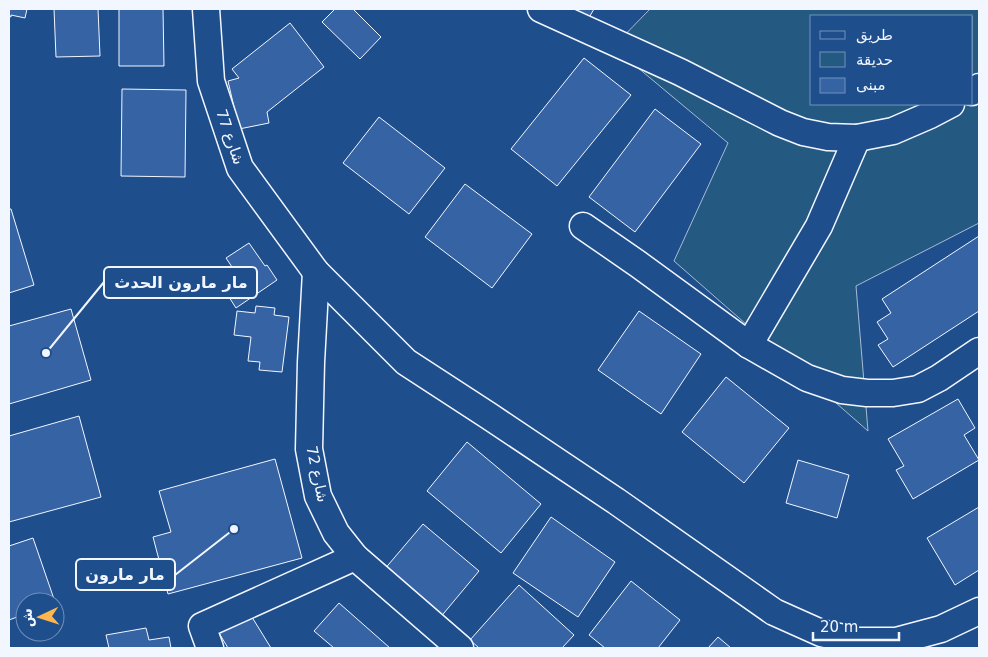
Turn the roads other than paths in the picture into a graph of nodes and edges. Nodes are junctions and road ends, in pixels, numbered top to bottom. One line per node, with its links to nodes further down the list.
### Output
1 (206, 9): 6 (street, شارع 77)
2 (540, 9): 4 (street)
3 (949, 105): 4 (street)
4 (857, 138): 7 (street)
5 (583, 226): 7 (street)
6 (316, 272): 9 (street, شارع 72); 10 (street, شارع 77)
7 (749, 345): 8 (street)
8 (979, 351)
9 (355, 557): 11 (street); 12 (street, شارع 72)
10 (979, 611)
11 (206, 637)
12 (460, 648)

